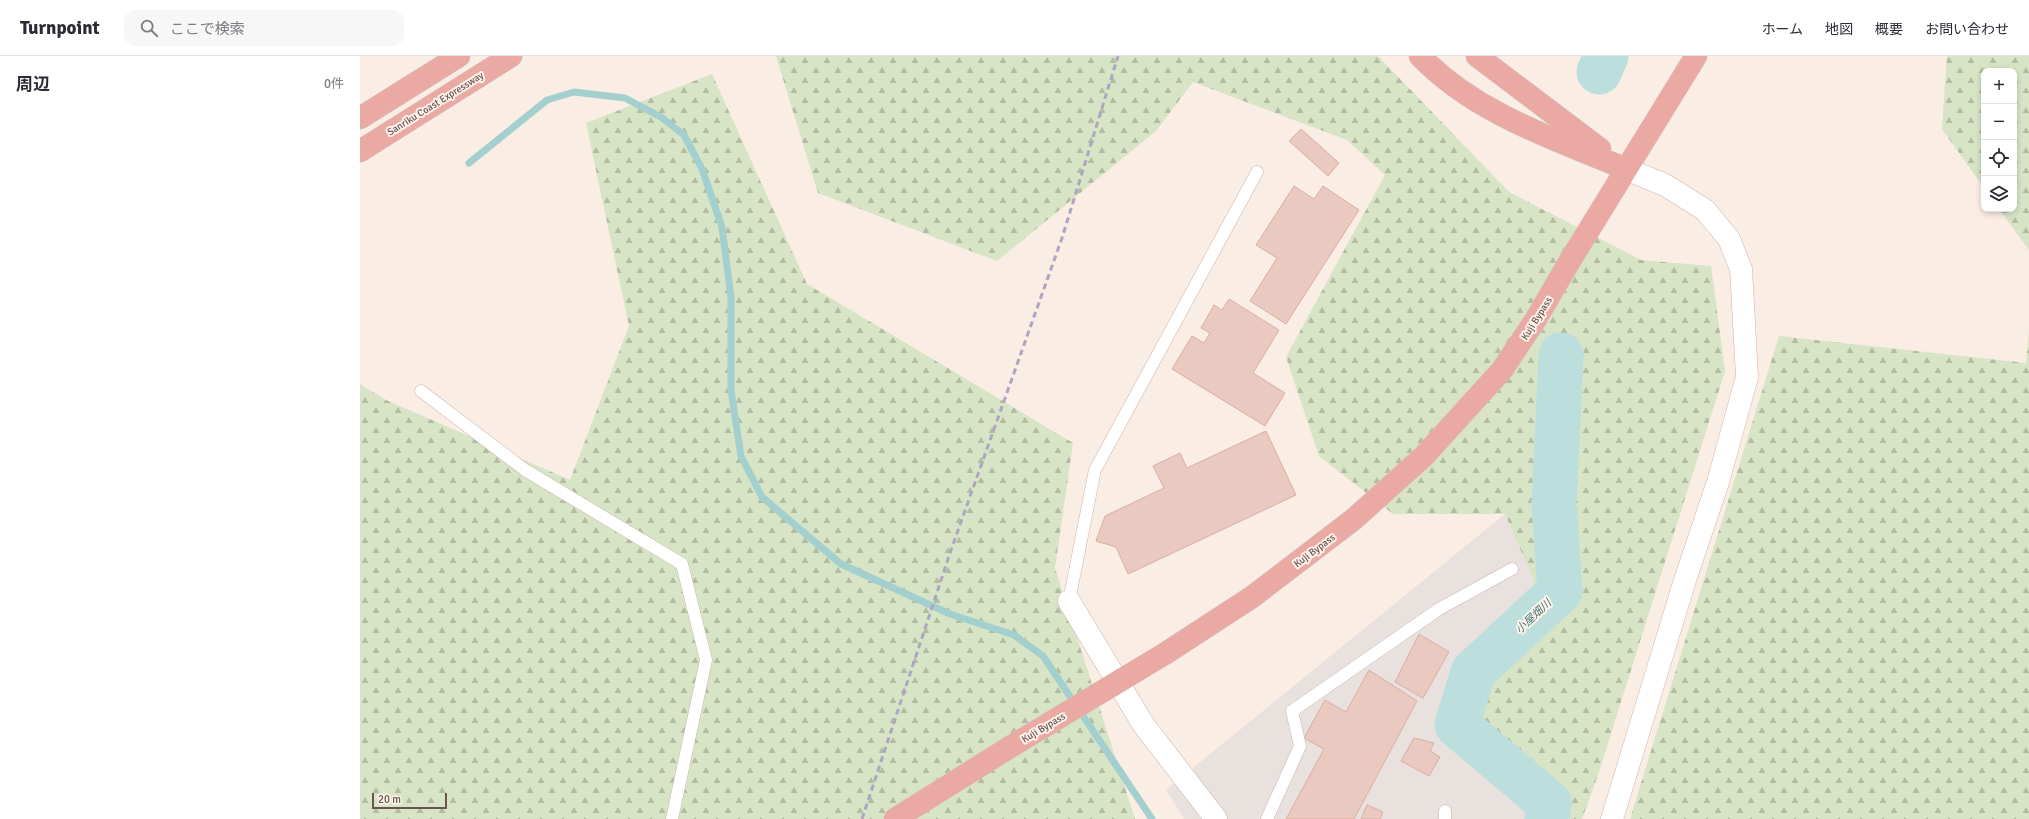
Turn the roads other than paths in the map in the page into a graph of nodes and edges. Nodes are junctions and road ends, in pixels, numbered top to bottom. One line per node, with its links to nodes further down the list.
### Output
1 (459, 56): 6 (highway)
2 (512, 56): 7 (highway, Sanriku Coast Expressway)
3 (1420, 56): 8 (highway)
4 (1477, 56): 8 (highway)
5 (1696, 56): 8 (highway, Kuji Bypass)
6 (360, 118)
7 (360, 151)
8 (1626, 170): 13 (highway, Kuji Bypass, bridge); 17 (street)
9 (1257, 172): 12 (lane)
10 (421, 391): 14 (lane)
11 (1512, 569): 16 (lane)
12 (1069, 601): 15 (street)
13 (904, 813)
14 (672, 819)
15 (1216, 819)
16 (1267, 819)
17 (1612, 819)

